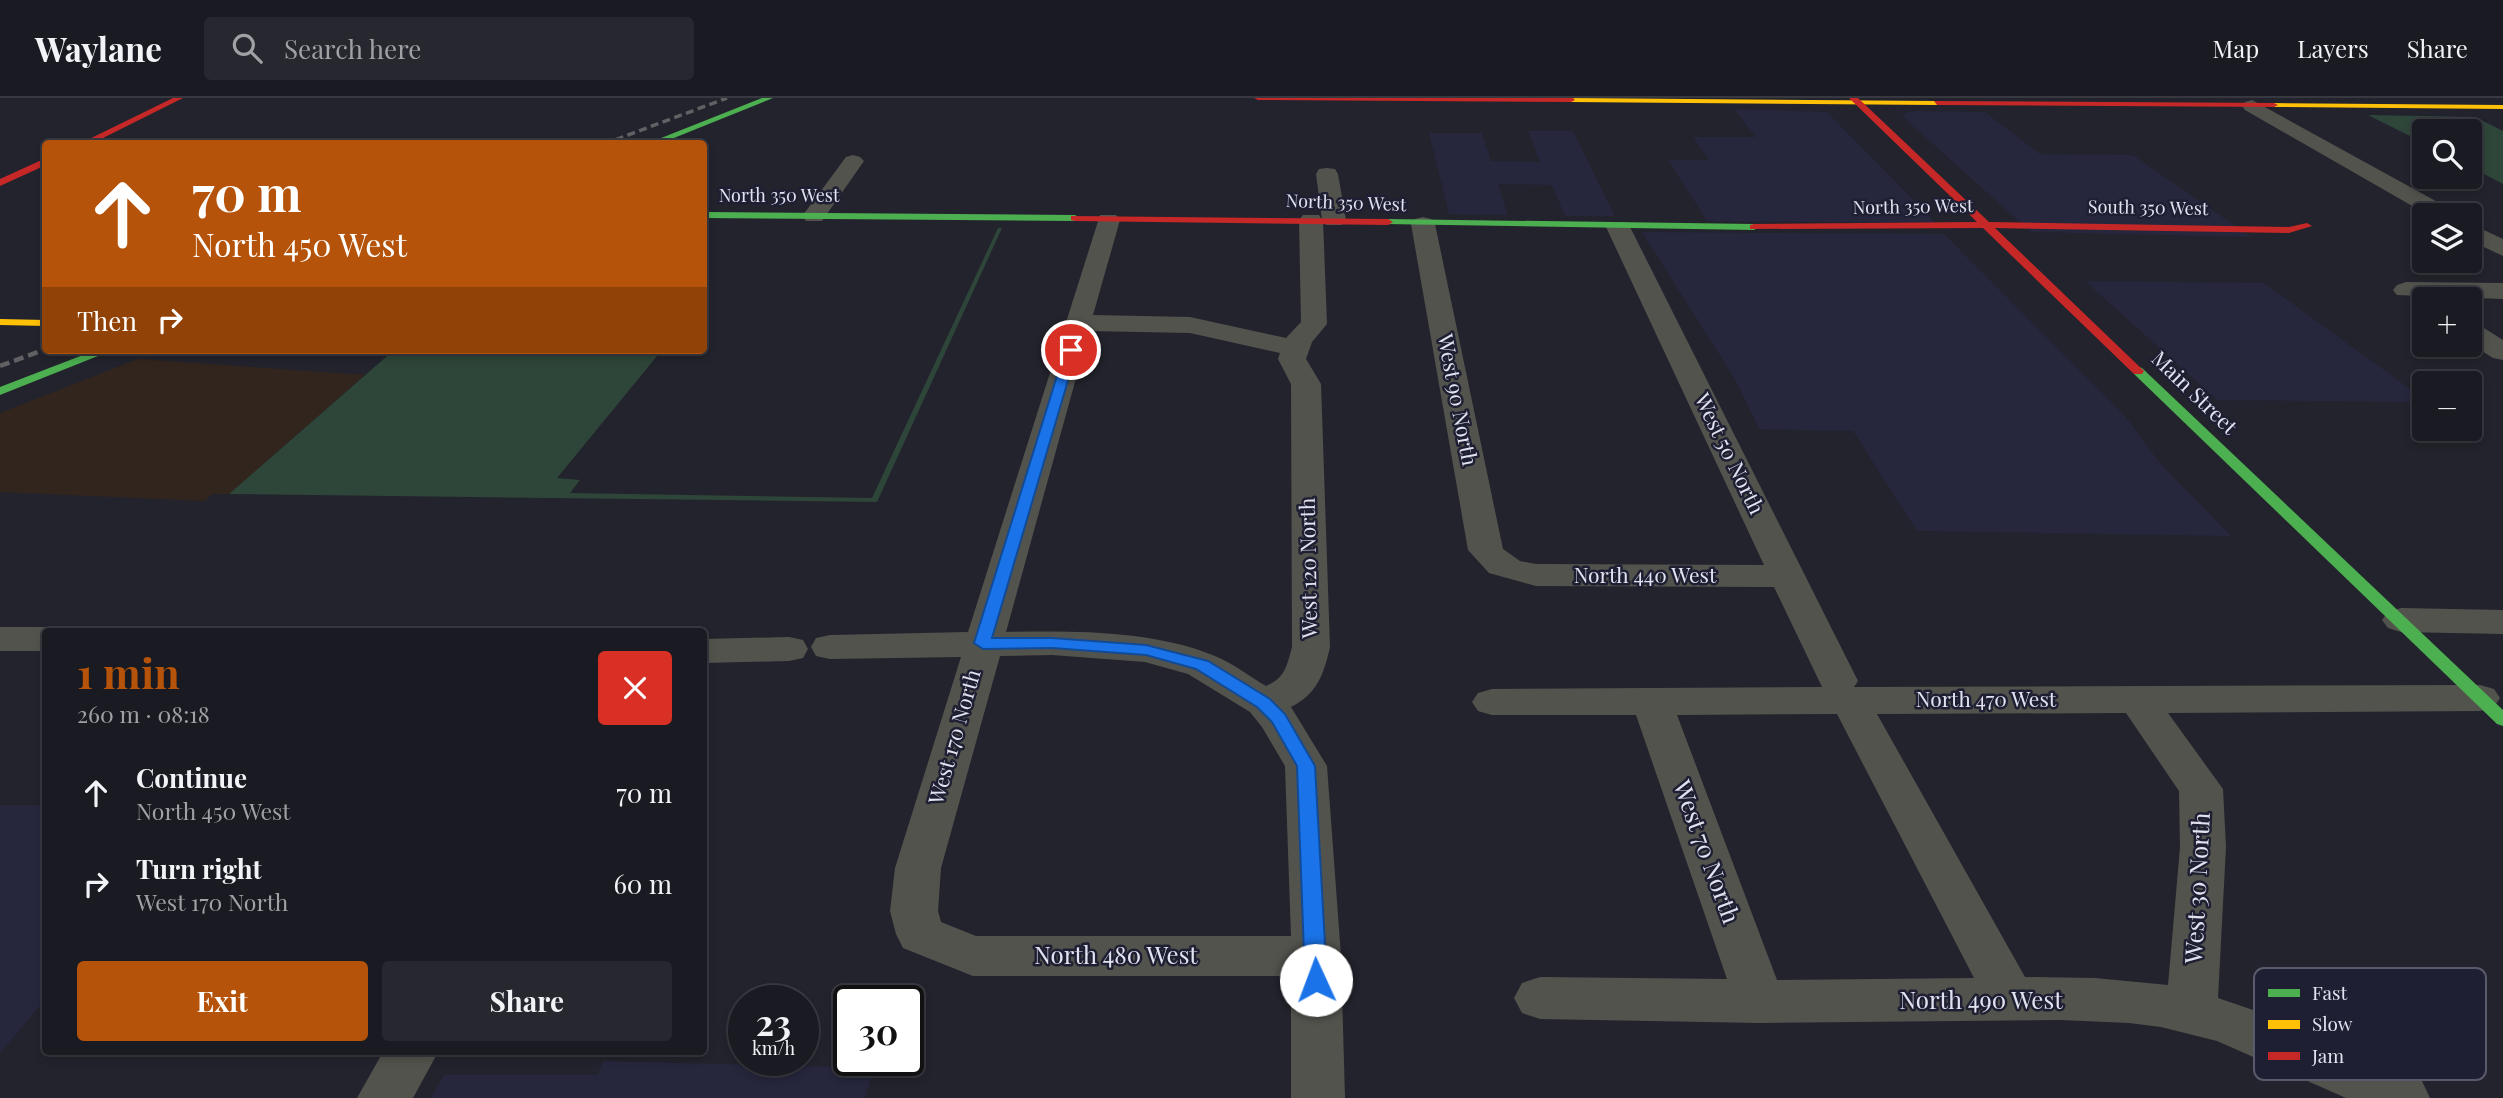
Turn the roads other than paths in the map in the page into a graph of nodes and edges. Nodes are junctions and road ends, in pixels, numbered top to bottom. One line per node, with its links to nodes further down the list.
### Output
1 (179, 98): 9 (street)
2 (769, 98): 10 (street)
3 (1258, 98): 5 (street)
4 (2403, 98): 7 (street)
5 (1855, 100): 6 (street); 21 (street, Main Street)
6 (2252, 106): 7 (street); 15 (street)
7 (2421, 107): 8 (street)
8 (2503, 107)
9 (91, 140)
10 (660, 140)
11 (853, 161): 17 (street)
12 (42, 163): 14 (street)
13 (1327, 174): 19 (street)
14 (0, 183)
15 (2423, 203)
16 (707, 215): 17 (street, North 350 West)
17 (814, 216): 18 (street, North 350 West)
18 (1108, 220): 19 (street, North 350 West); 30 (street, West 170 North)
19 (1322, 220): 20 (street, North 350 West); 32 (street)
20 (1423, 225): 23 (street, North 350 West); 36 (street, West 90 North)
21 (1988, 225): 22 (street, South 350 West); 23 (street, North 350 West); 38 (street, Main Street)
22 (2307, 226)
23 (1618, 227): 37 (street, West 50 North)
24 (2482, 237): 25 (street)
25 (2503, 249)
26 (2503, 291): 27 (street)
27 (2482, 292)
28 (0, 322): 29 (street)
29 (42, 323)
30 (1079, 323): 32 (street); 42 (street, West 170 North)
31 (2482, 339): 33 (street)
32 (1296, 348): 50 (street, West 120 North)
33 (2503, 352)
34 (97, 354): 35 (street)
35 (0, 391)
36 (1503, 569): 37 (street, North 440 West)
37 (1789, 576): 46 (street, West 50 North)
38 (2401, 620): 39 (street); 51 (street, Main Street)
39 (2503, 622)
40 (0, 639): 41 (street)
41 (42, 639)
42 (983, 643): 43 (street); 50 (street); 52 (street, West 170 North)
43 (830, 647)
44 (789, 649): 45 (street)
45 (707, 651)
46 (1844, 691): 47 (street, North 470 West); 49 (street, North 470 West); 55 (street, West 50 North)
47 (2138, 700): 51 (street, North 470 West); 57 (street, West 30 North)
48 (1492, 702): 49 (street, North 470 West)
49 (1652, 702): 56 (street, West 70 North)
50 (1264, 703): 53 (street)
51 (2491, 709)
52 (920, 934): 53 (street, North 480 West)
53 (1315, 956): 62 (street)
54 (1540, 998): 56 (street, North 490 West)
55 (2011, 1000): 56 (street, North 490 West); 57 (street, North 490 West)
56 (1760, 1002)
57 (2192, 1011): 58 (street, North 490 West)
58 (2254, 1033)
59 (410, 1055): 61 (street)
60 (2362, 1080): 63 (street, North 490 West)
61 (384, 1098)
62 (1318, 1098)
63 (2403, 1098)

